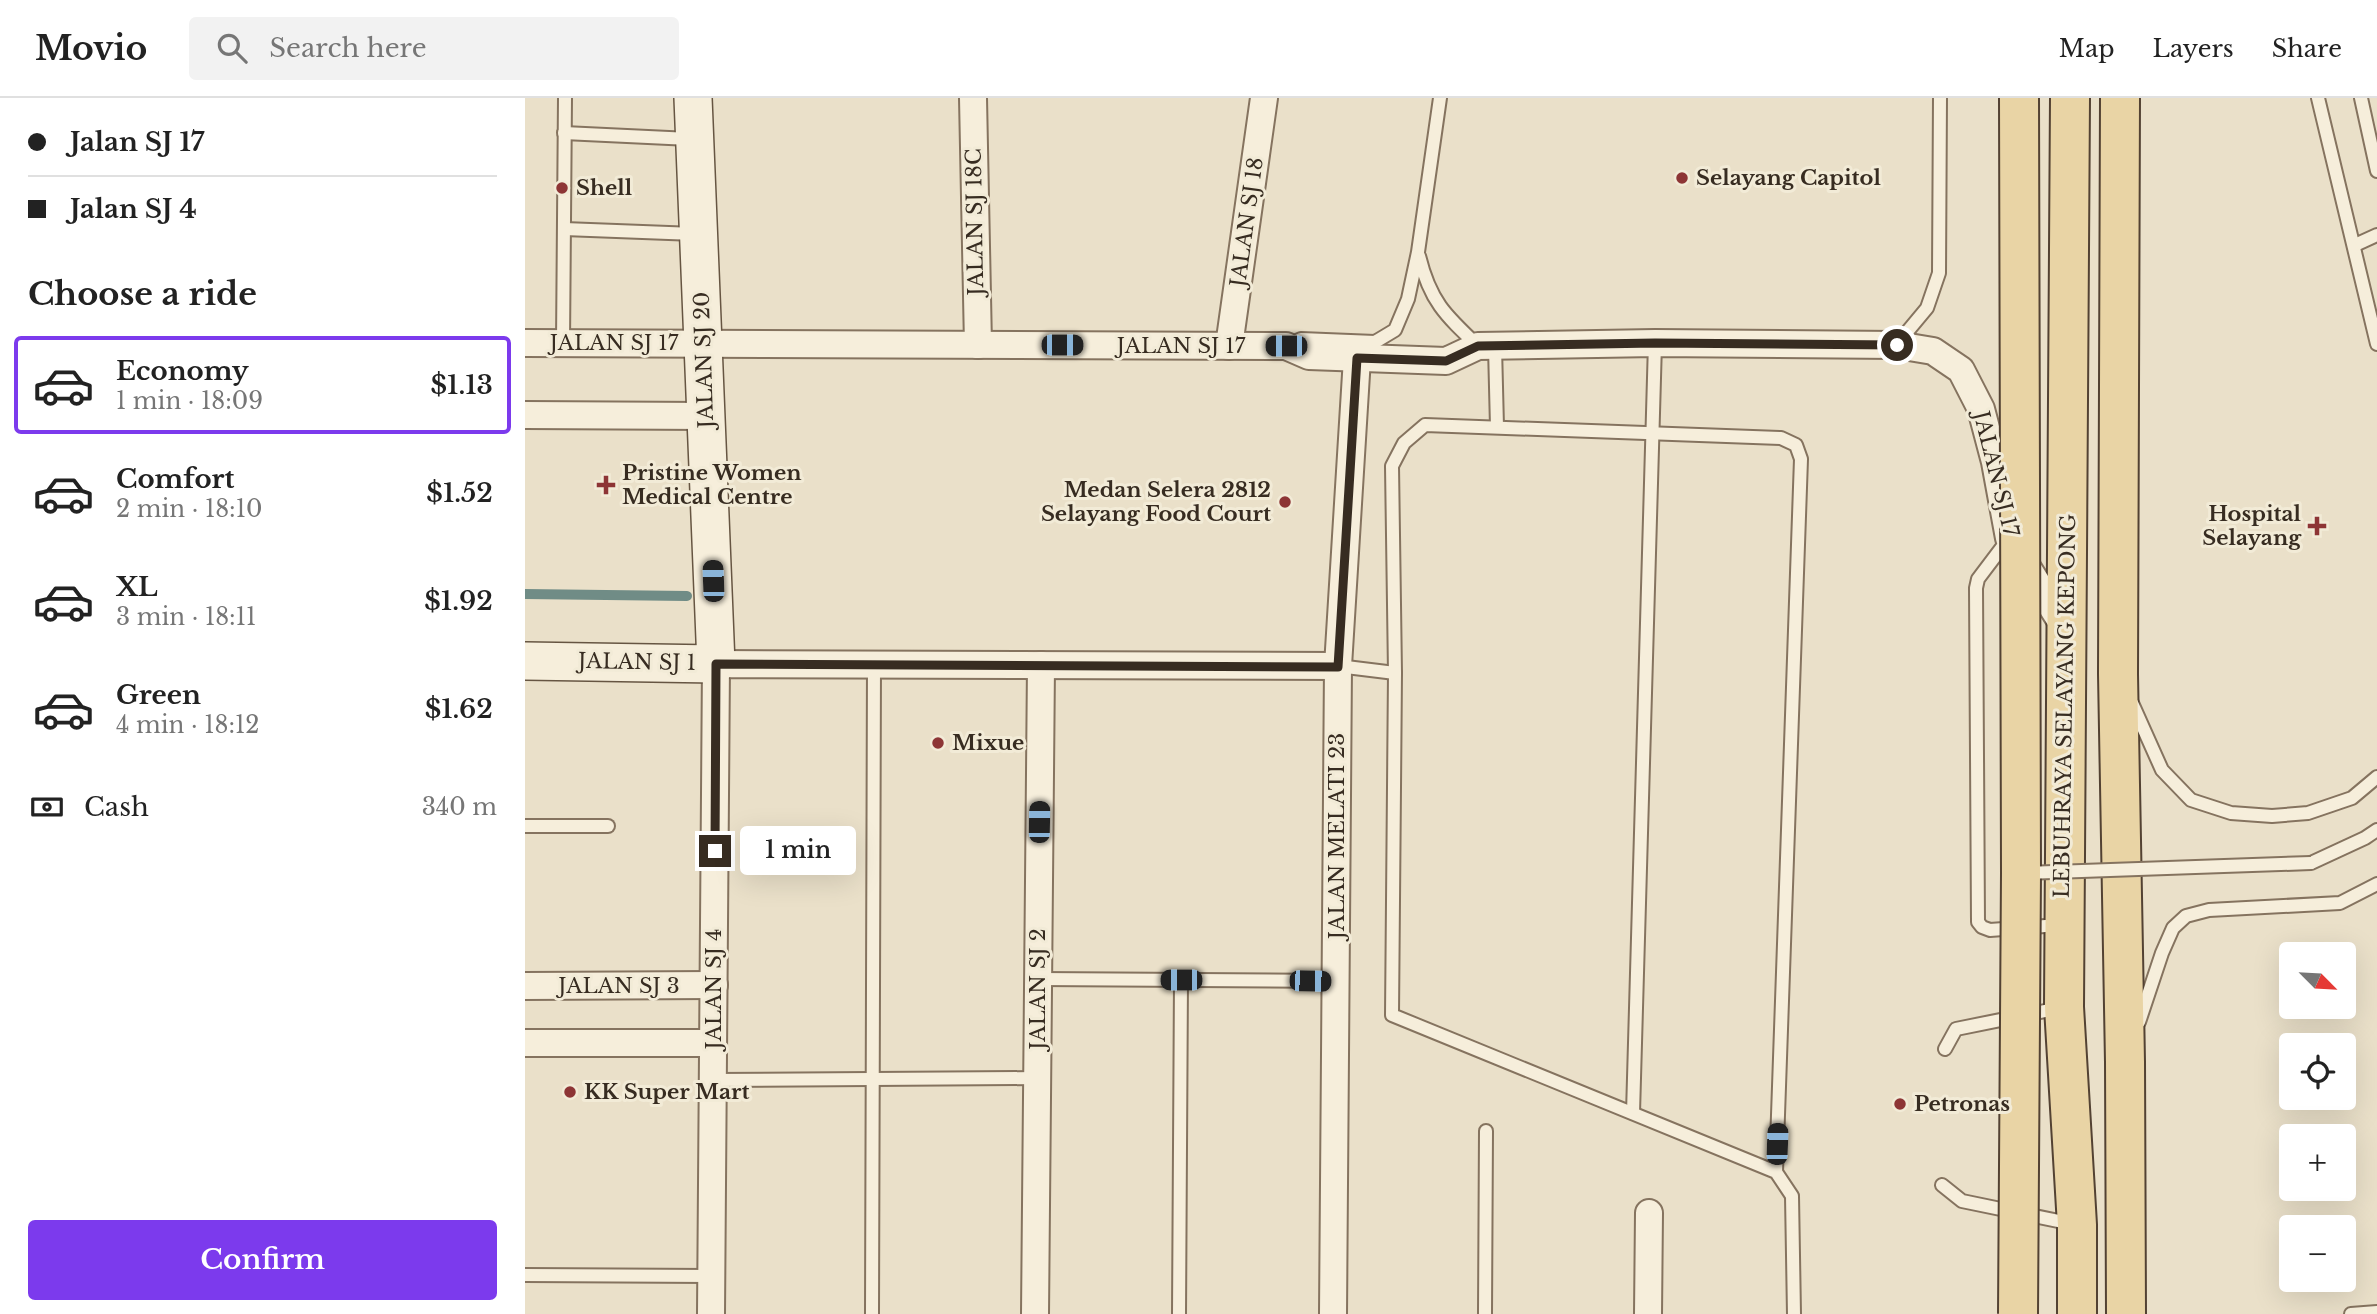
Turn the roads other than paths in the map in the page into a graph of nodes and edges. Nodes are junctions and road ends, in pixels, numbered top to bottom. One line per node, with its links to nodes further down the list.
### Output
1 (565, 98): 12 (lane)
2 (693, 98): 13 (street, JALAN SJ 20)
3 (973, 98): 25 (street, JALAN SJ 18C)
4 (1264, 98): 27 (street, JALAN SJ 18)
5 (1440, 98): 19 (lane)
6 (1940, 98): 26 (lane)
7 (2019, 98): 48 (main road, bridge)
8 (2070, 98): 36 (main road, LEBUHRAYA SELAYANG KEPONG)
9 (2120, 98): 43 (main road)
10 (2318, 98): 18 (lane)
11 (2361, 98): 14 (lane)
12 (564, 133): 13 (lane); 15 (lane)
13 (695, 139): 16 (street, JALAN SJ 20)
14 (2377, 171)
15 (564, 229): 16 (lane); 21 (lane)
16 (699, 234): 23 (street, JALAN SJ 20)
17 (2377, 235): 18 (lane)
18 (2355, 245): 24 (lane)
19 (1417, 252): 28 (lane); 29 (lane)
20 (525, 342): 21 (street, JALAN SJ 17)
21 (563, 343): 23 (street, JALAN SJ 17)
22 (1655, 343): 26 (street, JALAN SJ 17); 29 (street, JALAN SJ 17); 34 (lane)
23 (703, 344): 25 (street, JALAN SJ 17); 32 (street, JALAN SJ 20)
24 (2377, 344)
25 (978, 345): 27 (street, JALAN SJ 17)
26 (1897, 345): 35 (street, JALAN SJ 17)
27 (1229, 346): 28 (street, JALAN SJ 17)
28 (1286, 346): 30 (street, JALAN SJ 17)
29 (1486, 347): 30 (street, JALAN SJ 17); 33 (lane)
30 (1357, 358): 41 (street, JALAN MELATI 23)
31 (525, 415): 32 (street)
32 (706, 416): 38 (street, JALAN SJ 20)
33 (1497, 427): 34 (lane); 42 (lane)
34 (1653, 433): 64 (lane); 66 (lane)
35 (2008, 538): 36 (street, JALAN SJ 17); 50 (lane)
36 (2066, 629): 50 (main road, LEBUHRAYA SELAYANG KEPONG)
37 (525, 661): 38 (street, JALAN SJ 1)
38 (716, 664): 39 (street, JALAN SJ 1); 54 (street, JALAN SJ 4)
39 (874, 664): 40 (street, JALAN SJ 1); 62 (lane)
40 (1041, 665): 41 (street, JALAN SJ 1); 51 (street, JALAN SJ 2)
41 (1338, 667): 42 (lane); 53 (street, JALAN MELATI 23)
42 (1395, 673): 64 (lane)
43 (2118, 674): 44 (lane); 60 (main road)
44 (2377, 777)
45 (525, 826): 46 (lane)
46 (608, 826)
47 (2377, 830): 48 (lane, bridge)
48 (2021, 873): 81 (main road, bridge)
49 (2377, 884): 60 (lane)
50 (2063, 924): 56 (main road, LEBUHRAYA SELAYANG KEPONG)
51 (1038, 979): 52 (lane); 61 (street, JALAN SJ 2)
52 (1181, 980): 53 (lane); 76 (lane)
53 (1336, 982): 77 (street, JALAN MELATI 23)
54 (714, 985): 55 (street, JALAN SJ 3); 58 (street, JALAN SJ 4)
55 (525, 986)
56 (2064, 1007): 59 (lane); 69 (main road, LEBUHRAYA SELAYANG KEPONG)
57 (525, 1043): 58 (street)
58 (713, 1044): 63 (street, JALAN SJ 4)
59 (1945, 1049)
60 (2125, 1062): 83 (main road)
61 (1037, 1078): 62 (lane); 75 (street, JALAN SJ 2)
62 (873, 1079): 63 (lane); 74 (lane)
63 (713, 1080): 71 (street, JALAN SJ 4)
64 (1633, 1113): 66 (lane)
65 (1486, 1131): 78 (lane)
66 (1776, 1172): 80 (lane)
67 (1942, 1185): 69 (lane)
68 (1649, 1213): 79 (street)
69 (2077, 1225): 82 (main road, LEBUHRAYA SELAYANG KEPONG)
70 (525, 1275): 71 (lane)
71 (711, 1276): 73 (street, JALAN SJ 4)
72 (2377, 1312): 84 (lane)
73 (711, 1314)
74 (872, 1314)
75 (1035, 1314)
76 (1179, 1314)
77 (1333, 1314)
78 (1485, 1314)
79 (1648, 1314)
80 (1794, 1314)
81 (2018, 1314)
82 (2077, 1314)
83 (2126, 1314)
84 (2351, 1314)

